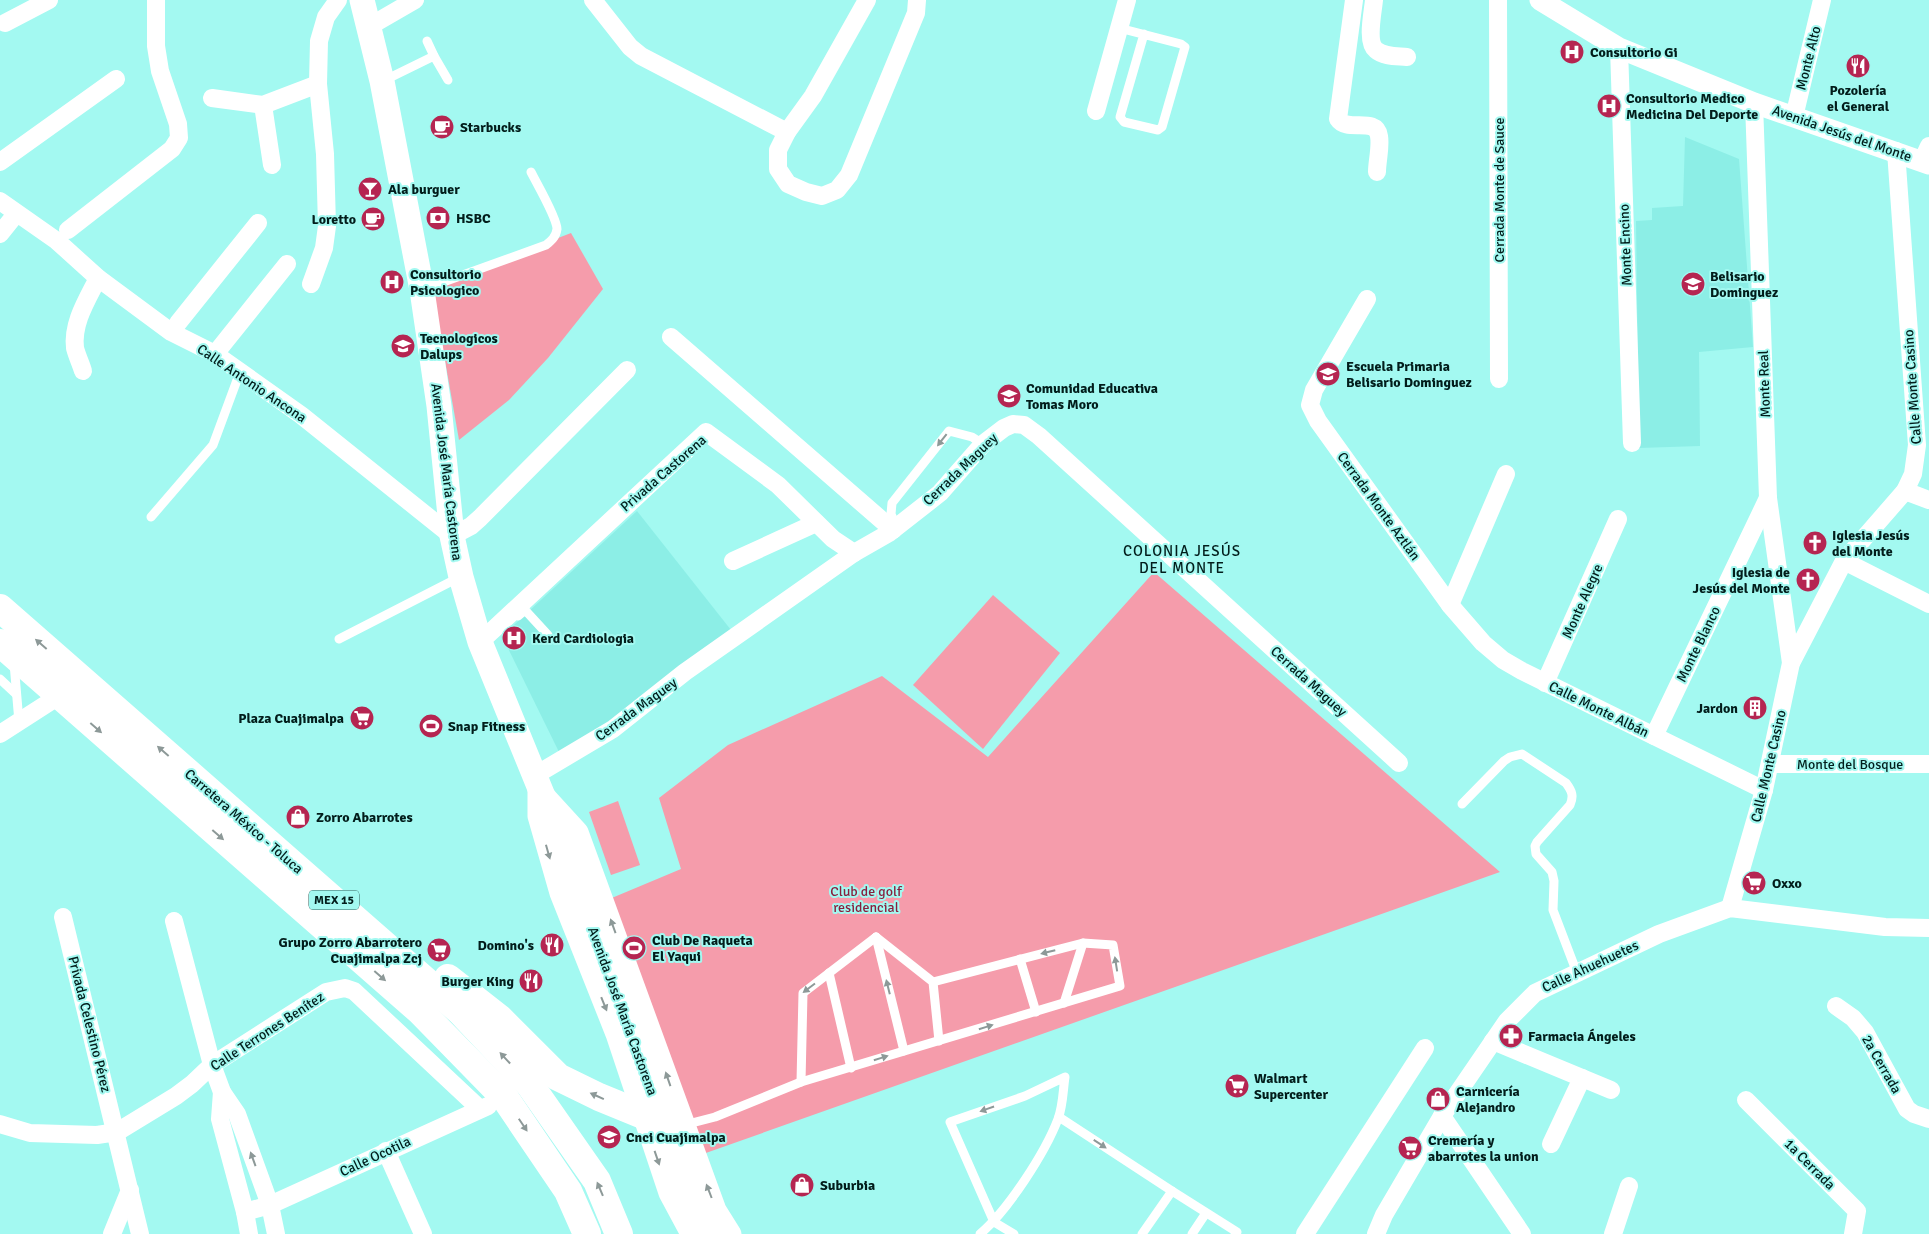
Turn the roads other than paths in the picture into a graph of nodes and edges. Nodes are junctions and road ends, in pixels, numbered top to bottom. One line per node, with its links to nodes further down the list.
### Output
1 (49, 0): 15 (street)
2 (156, 0): 43 (street)
3 (338, 0): 26 (street)
4 (362, 0): 16 (main road, Avenida José María Castorena)
5 (415, 0): 16 (street)
6 (592, 0): 32 (street)
7 (867, 0): 32 (street)
8 (917, 0): 32 (street)
9 (1127, 0): 17 (street)
10 (1354, 0): 38 (street)
11 (1374, 0): 22 (street)
12 (1498, 0): 55 (street, Cerrada Monte de Sauce)
13 (1540, 0): 20 (street, Avenida Jesús del Monte)
14 (1822, 0): 31 (street, Monte Alto)
15 (5, 22)
16 (370, 26): 25 (main road, Avenida José María Castorena)
17 (1119, 28): 18 (lane); 30 (street)
18 (1144, 34): 18 (lane)
19 (426, 41): 21 (lane)
20 (1618, 48): 28 (street, Avenida Jesús del Monte); 56 (street, Monte Encino)
21 (434, 56): 24 (lane); 25 (lane)
22 (1407, 57)
23 (116, 79): 35 (street)
24 (448, 80)
25 (382, 81): 47 (main road, Avenida José María Castorena)
26 (318, 84): 29 (street); 46 (street)
27 (212, 98): 29 (street)
28 (1754, 103): 31 (street, Avenida Jesús del Monte); 60 (street, Monte Real)
29 (263, 105): 36 (street)
30 (1096, 111)
31 (1794, 117): 33 (street, Avenida Jesús del Monte)
32 (787, 132)
33 (1896, 151): 34 (street, Avenida Jesús del Monte); 59 (street, Calle Monte Casino)
34 (1927, 157)
35 (0, 162)
36 (272, 165)
37 (531, 172): 47 (lane)
38 (1376, 172)
39 (0, 201): 40 (street, Calle Antonio Ancona)
40 (16, 214): 42 (street); 43 (street, Calle Antonio Ancona)
41 (258, 223): 49 (street)
42 (0, 234)
43 (62, 236): 45 (street, Calle Antonio Ancona)
44 (287, 264): 51 (street)
45 (98, 278): 49 (street, Calle Antonio Ancona); 53 (street)
46 (311, 284)
47 (422, 290): 66 (main road, Avenida José María Castorena)
48 (1367, 299): 72 (street, Cerrada Monte Aztlán)
49 (175, 327): 51 (street, Calle Antonio Ancona)
50 (671, 337): 65 (street)
51 (215, 354): 54 (street, Calle Antonio Ancona)
52 (627, 370): 66 (street)
53 (83, 371)
54 (240, 372): 62 (lane); 66 (street, Calle Antonio Ancona)
55 (1499, 379)
56 (1632, 443)
57 (983, 444): 65 (street, Cerrada Maguey); 65 (lane, one-way to 65); 85 (street, Cerrada Maguey)
58 (1506, 474): 72 (street)
59 (1905, 491): 61 (street); 69 (street, Calle Monte Casino)
60 (1768, 498): 78 (street, Monte Real); 84 (street, Monte Blanco)
61 (1929, 500)
62 (150, 517)
63 (1618, 519): 79 (street, Monte Alegre)
64 (816, 523): 67 (street, Privada Castorena); 68 (street); 76 (street, Privada Castorena)
65 (895, 528): 67 (street, Cerrada Maguey)
66 (452, 536): 70 (main road, Avenida José María Castorena)
67 (854, 553): 88 (street, Cerrada Maguey)
68 (733, 561)
69 (1844, 561): 71 (street); 78 (street, Calle Monte Casino)
70 (461, 577): 75 (lane); 76 (main road, Avenida José María Castorena)
71 (1929, 604)
72 (1450, 605): 79 (street, Calle Monte Albán)
73 (0, 608): 91 (main road, Carretera México - Toluca / MEX 15, one-way to 73)
74 (548, 635): 76 (lane)
75 (339, 639)
76 (482, 645): 88 (main road, Avenida José María Castorena)
77 (4, 659): 80 (lane); 80 (lane); 81 (main road, Carretera México - Toluca / MEX 15)
78 (1791, 663): 86 (street, Calle Monte Casino)
79 (1545, 683): 84 (street, Calle Monte Albán)
80 (16, 694): 82 (lane)
81 (59, 696): 82 (street); 115 (main road, Carretera México - Toluca / MEX 15, one-way to 115)
82 (19, 722): 83 (street)
83 (0, 734)
84 (1654, 736): 89 (street, Calle Monte Albán)
85 (1399, 763)
86 (1770, 764): 87 (street, Monte del Bosque); 89 (street, Calle Monte Casino)
87 (1929, 764)
88 (536, 782): 118 (street, Avenida José María Castorena, one-way to 118); 123 (street, Avenida José María Castorena, one-way to 88); 142 (main road, Avenida José María Castorena)
89 (1764, 790): 92 (street, Calle Monte Casino)
90 (1462, 804): 100 (lane)
91 (343, 908): 118 (main road, one-way to 91); 140 (main road, Carretera México - Toluca / MEX 15, one-way to 91)
92 (1730, 908): 95 (street, Calle Ahuehuetes); 100 (street, Calle Ahuehuetes)
93 (63, 917): 124 (street, Privada Celestino Pérez)
94 (174, 922): 109 (street)
95 (1929, 928)
96 (876, 937): 99 (lane); 101 (lane); 108 (lane, one-way to 96)
97 (1083, 944): 98 (lane, one-way to 98); 102 (lane); 102 (lane, one-way to 97)
98 (1020, 959): 101 (lane); 104 (lane)
99 (829, 973): 110 (lane); 112 (lane, one-way to 112)
100 (1576, 973): 106 (street, Calle Ahuehuetes)
101 (933, 982): 105 (lane)
102 (1064, 1003): 104 (lane)
103 (1836, 1006): 121 (street, 2a Cerrada)
104 (1036, 1012): 105 (lane, one-way to 104)
105 (939, 1041): 108 (lane)
106 (1493, 1041): 111 (street); 119 (street, Calle Ahuehuetes)
107 (1425, 1048): 149 (street)
108 (904, 1052): 110 (lane, one-way to 108)
109 (212, 1064): 114 (street); 117 (street, Calle Terrones Benítez); 124 (street, Calle Terrones Benítez)
110 (850, 1068): 112 (lane)
111 (1582, 1078): 113 (street); 125 (street)
112 (801, 1082): 123 (lane)
113 (1611, 1090)
114 (222, 1092): 130 (street, one-way to 114); 131 (street)
115 (505, 1098): 117 (street, Calle Ocotila); 139 (main road, Carretera México - Toluca / MEX 15, one-way to 139)
116 (1746, 1100): 153 (street, 1a Cerrada)
117 (480, 1109): 126 (street, Calle Ocotila)
118 (642, 1115): 123 (lane); 141 (street, Avenida José María Castorena, one-way to 141)
119 (1442, 1116): 150 (street, Calle Ahuehuetes); 151 (street)
120 (1059, 1117): 129 (lane, one-way to 129); 133 (lane); 133 (lane, one-way to 133)
121 (1929, 1120)
122 (0, 1124): 124 (street)
123 (684, 1125): 143 (street, Avenida José María Castorena, one-way to 123)
124 (117, 1132): 128 (street, Privada Celestino Pérez)
125 (1551, 1144)
126 (386, 1151): 130 (street, Calle Ocotila); 138 (street)
127 (1629, 1186): 152 (street)
128 (130, 1190): 134 (street); 135 (street, Privada Celestino Pérez)
129 (1172, 1191): 132 (lane); 146 (lane)
130 (270, 1205): 131 (street, Calle Ocotila); 137 (street)
131 (245, 1212): 136 (street)
132 (1206, 1213): 147 (lane); 148 (lane)
133 (994, 1222): 144 (lane); 145 (lane)
134 (112, 1234)
135 (140, 1234)
136 (249, 1234)
137 (276, 1234)
138 (423, 1234)
139 (587, 1234)
140 (619, 1234)
141 (691, 1234)
142 (709, 1234)
143 (731, 1234)
144 (980, 1234)
145 (1014, 1234)
146 (1142, 1234)
147 (1192, 1234)
148 (1235, 1234)
149 (1305, 1234)
150 (1376, 1234)
151 (1522, 1234)
152 (1613, 1234)
153 (1853, 1234)

